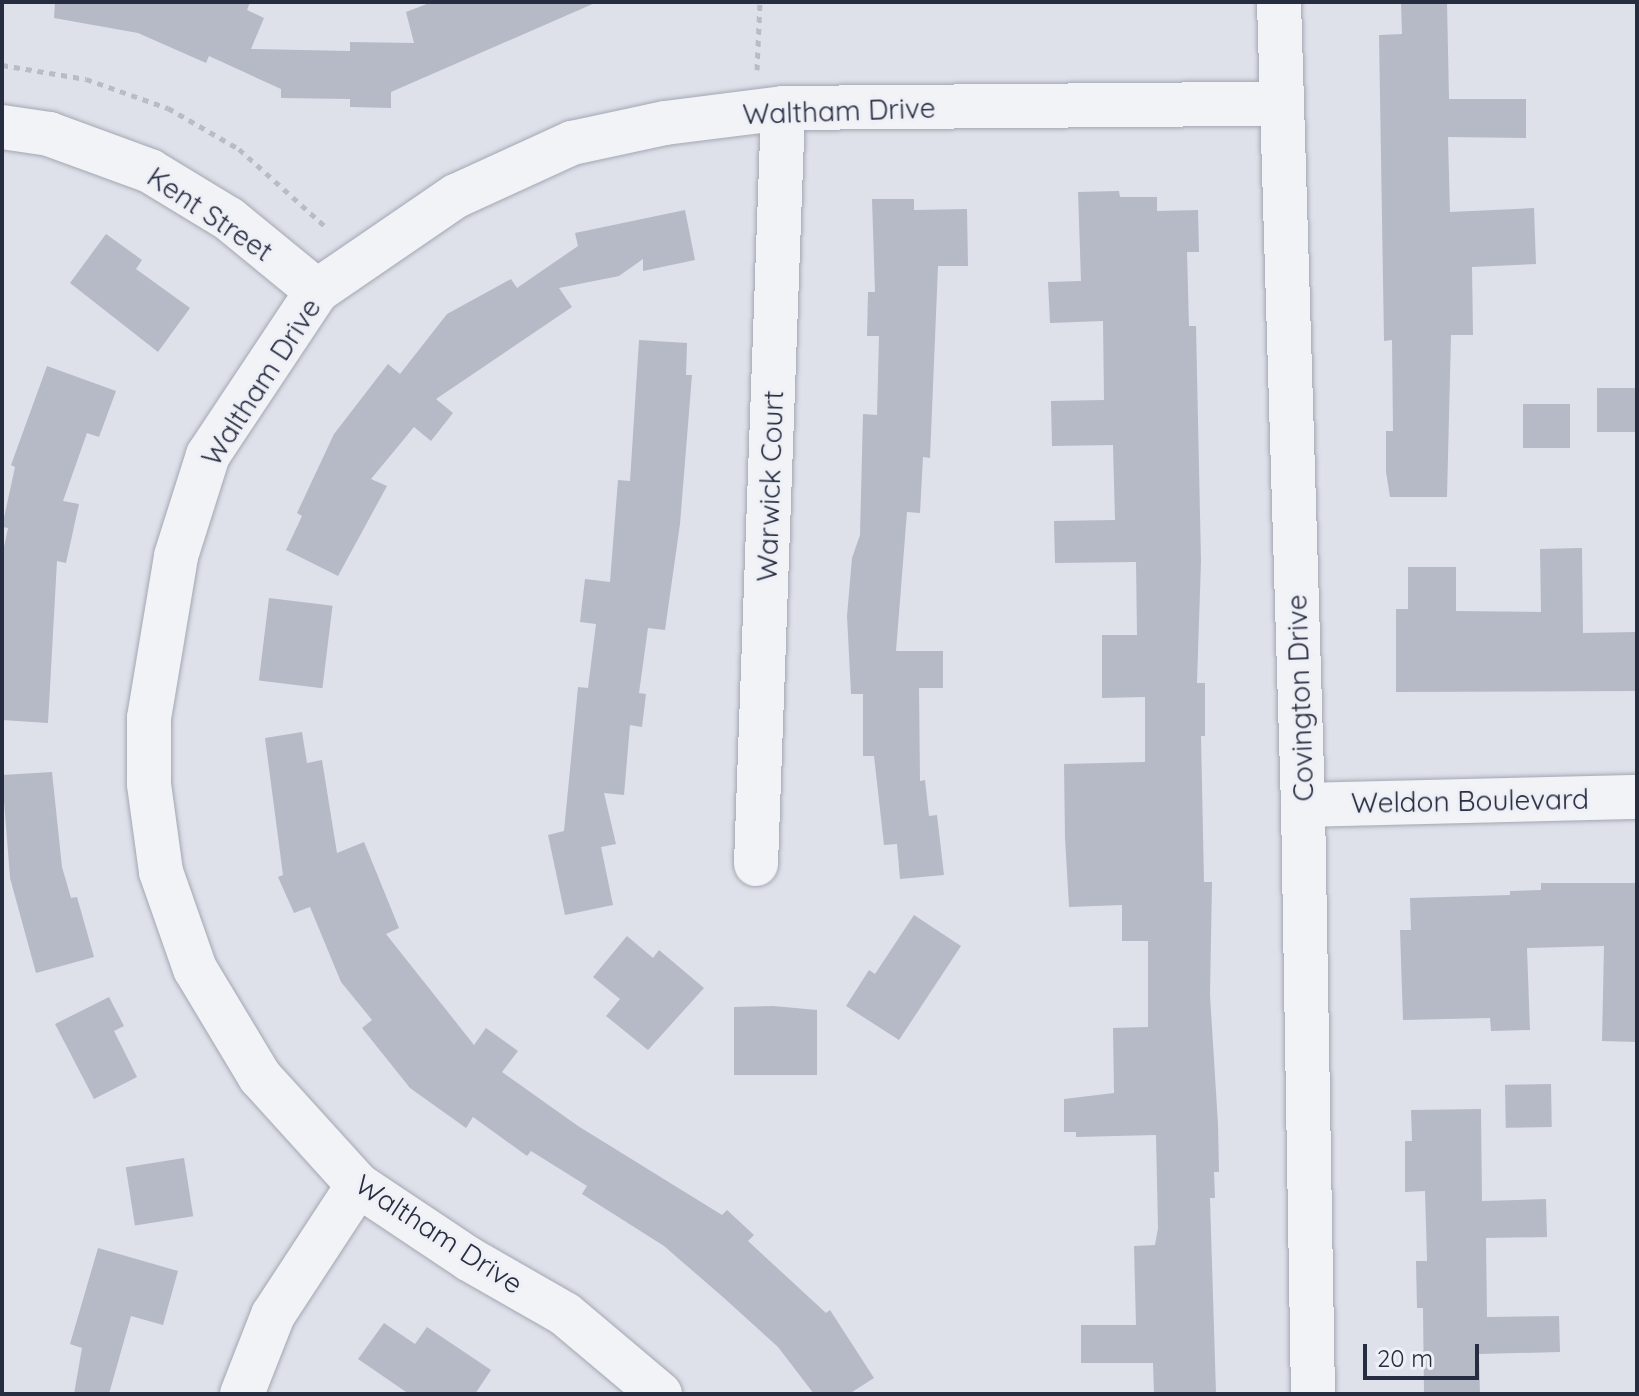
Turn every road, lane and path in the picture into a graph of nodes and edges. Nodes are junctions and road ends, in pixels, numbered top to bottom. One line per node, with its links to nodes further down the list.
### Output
1 (760, 2): 5 (path)
2 (1279, 2): 4 (street, Covington Drive)
3 (2, 65): 7 (path)
4 (1280, 104): 5 (street, Waltham Drive); 10 (street, Covington Drive)
5 (770, 110): 8 (street, Waltham Drive); 11 (street, Warwick Court)
6 (2, 127): 8 (street, Kent Street)
7 (327, 228)
8 (317, 291): 12 (street, Waltham Drive)
9 (1637, 797): 10 (street, Weldon Boulevard)
10 (1303, 805): 15 (street, Covington Drive)
11 (756, 864)
12 (358, 1185): 13 (street); 14 (street, Waltham Drive)
13 (242, 1394)
14 (660, 1394)
15 (1313, 1394)

